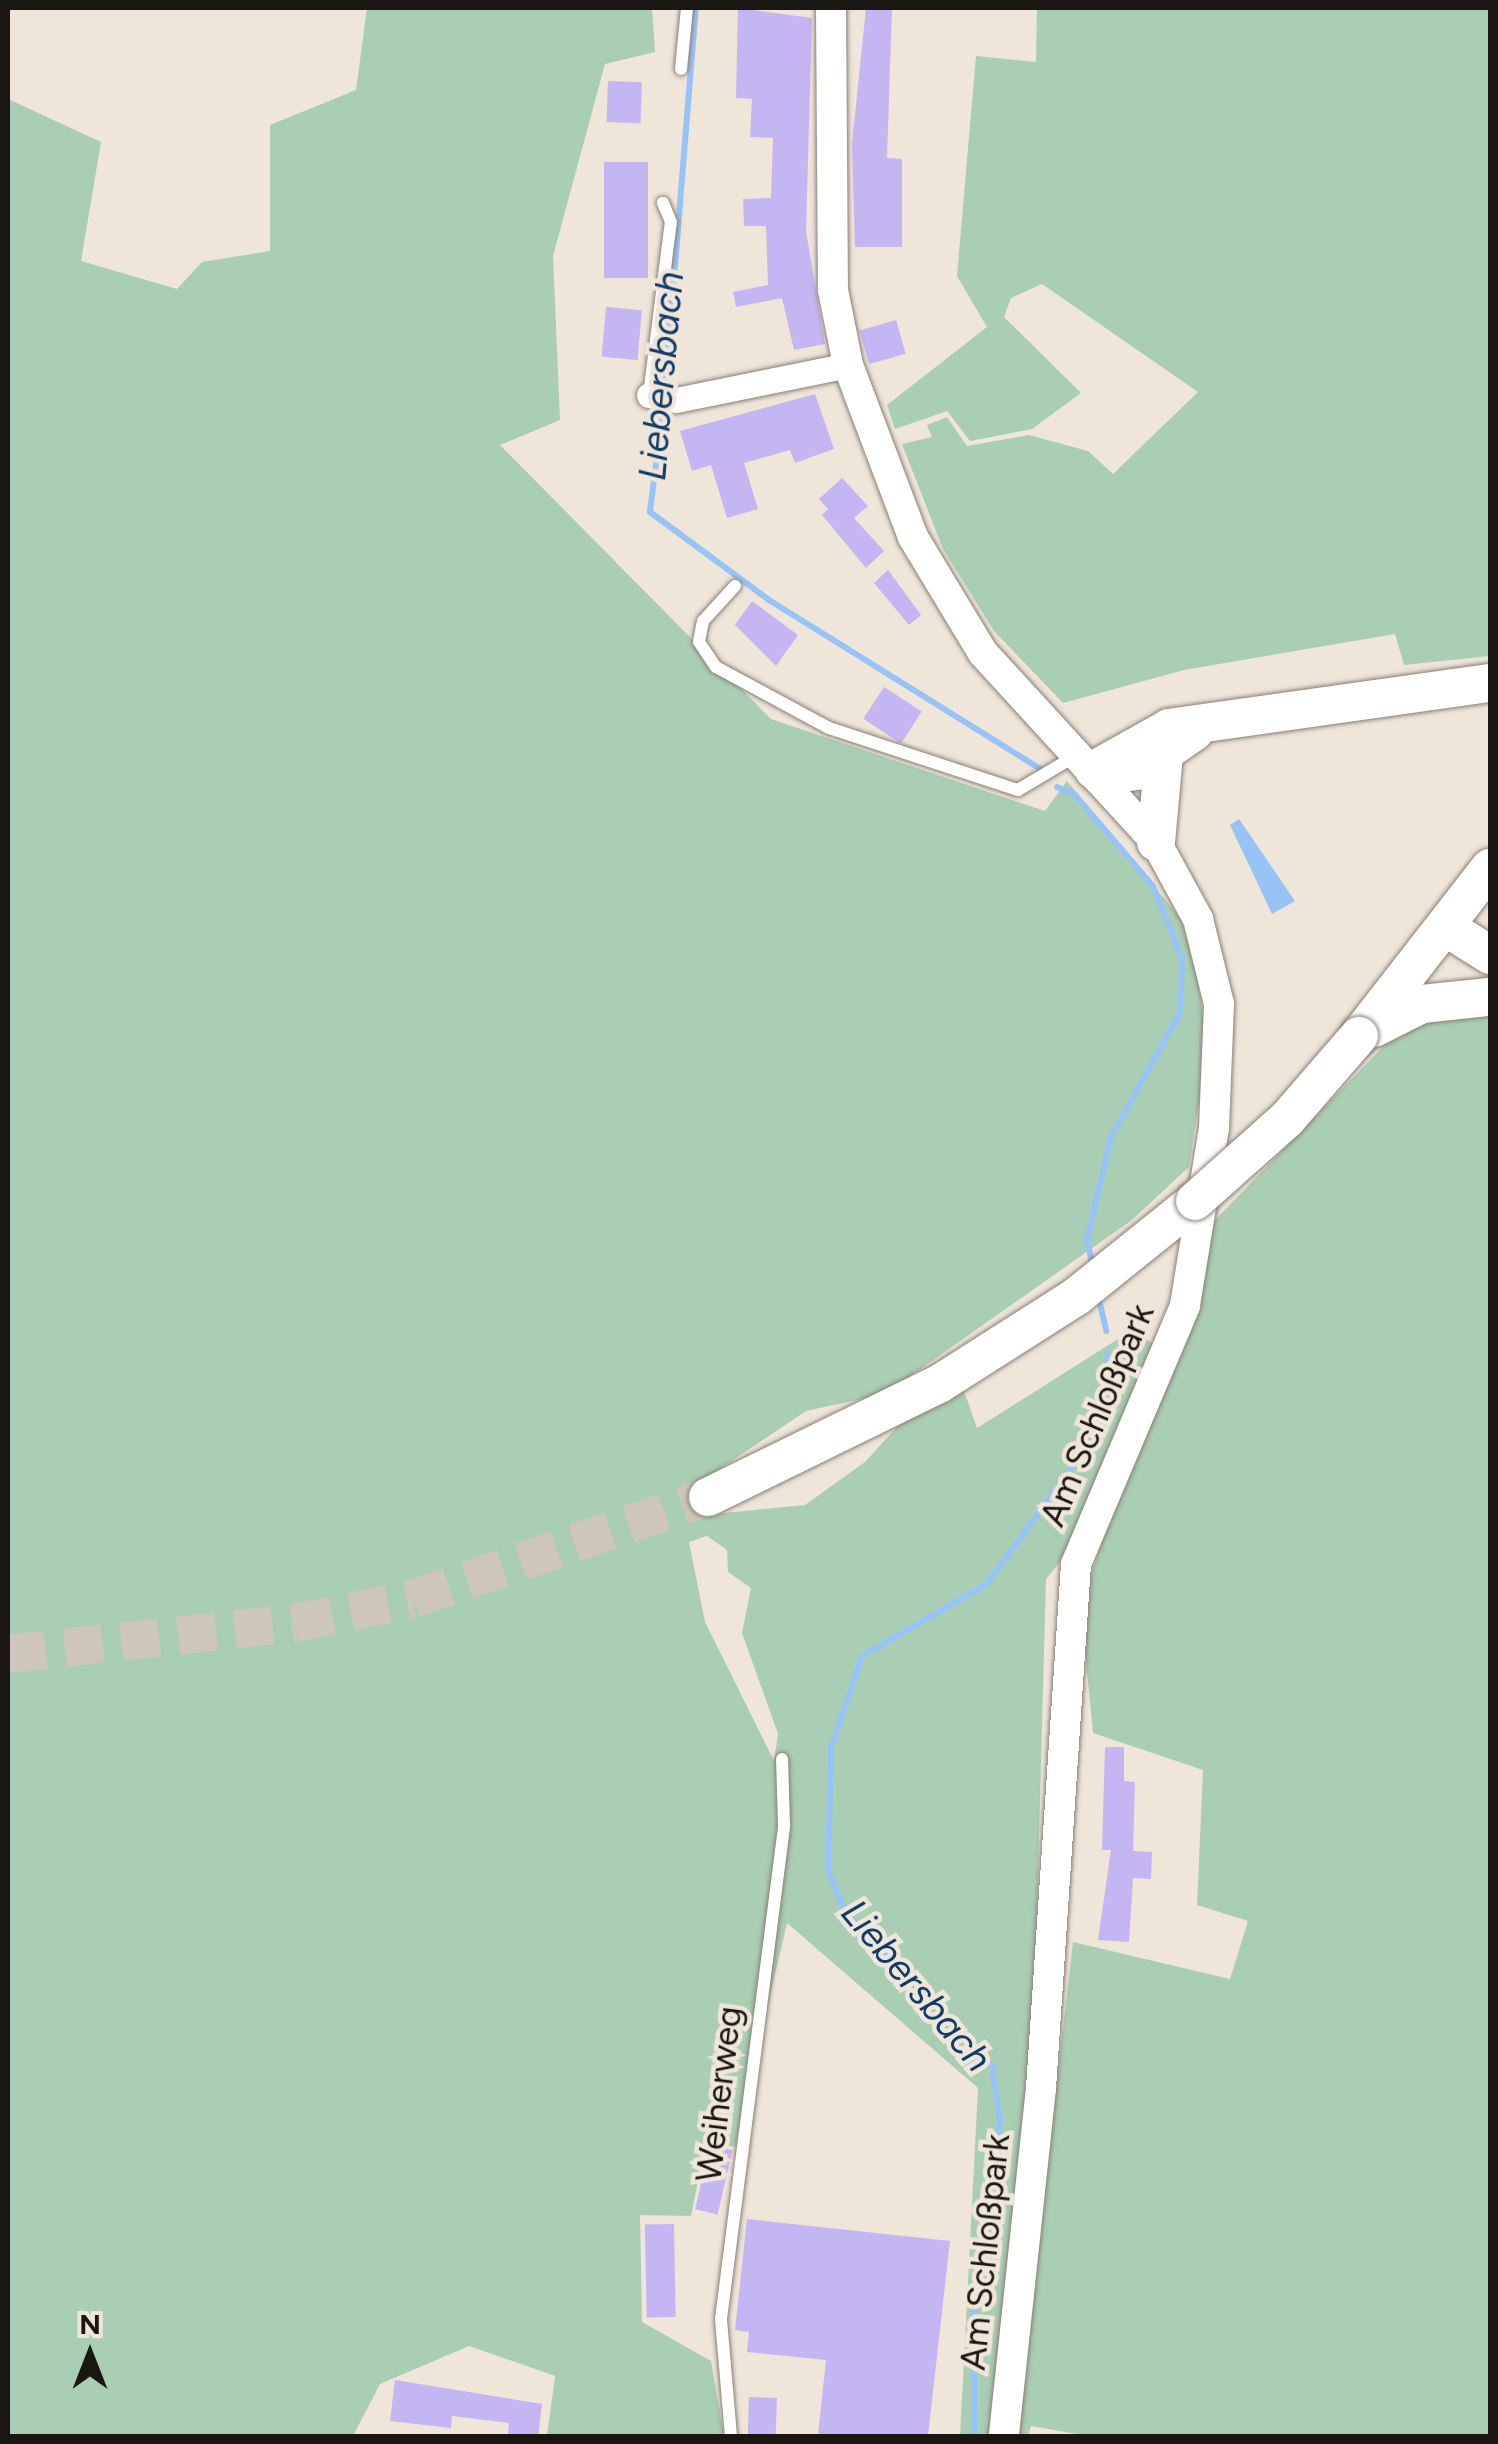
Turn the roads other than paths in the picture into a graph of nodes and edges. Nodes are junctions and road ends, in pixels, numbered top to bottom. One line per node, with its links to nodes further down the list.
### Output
1 (687, 8): 3 (lane)
2 (831, 8): 5 (street, Am Schloßpark)
3 (681, 70)
4 (663, 204): 6 (lane)
5 (848, 364): 6 (street); 11 (street, Am Schloßpark)
6 (649, 394)
7 (735, 586): 11 (lane)
8 (1490, 683): 9 (main road)
9 (1218, 720): 10 (main road); 11 (main road)
10 (1164, 754): 11 (main road); 12 (main road)
11 (1091, 767): 12 (street, Am Schloßpark)
12 (1156, 842): 21 (street, Am Schloßpark)
13 (1490, 868): 14 (main road)
14 (1441, 936): 15 (main road); 16 (main road); 17 (main road)
15 (1490, 955)
16 (1489, 998): 17 (main road)
17 (1358, 1036): 18 (main road, bridge)
18 (708, 1497)
19 (782, 1759): 20 (lane, Weiherweg)
20 (730, 2436)
21 (1004, 2436)

